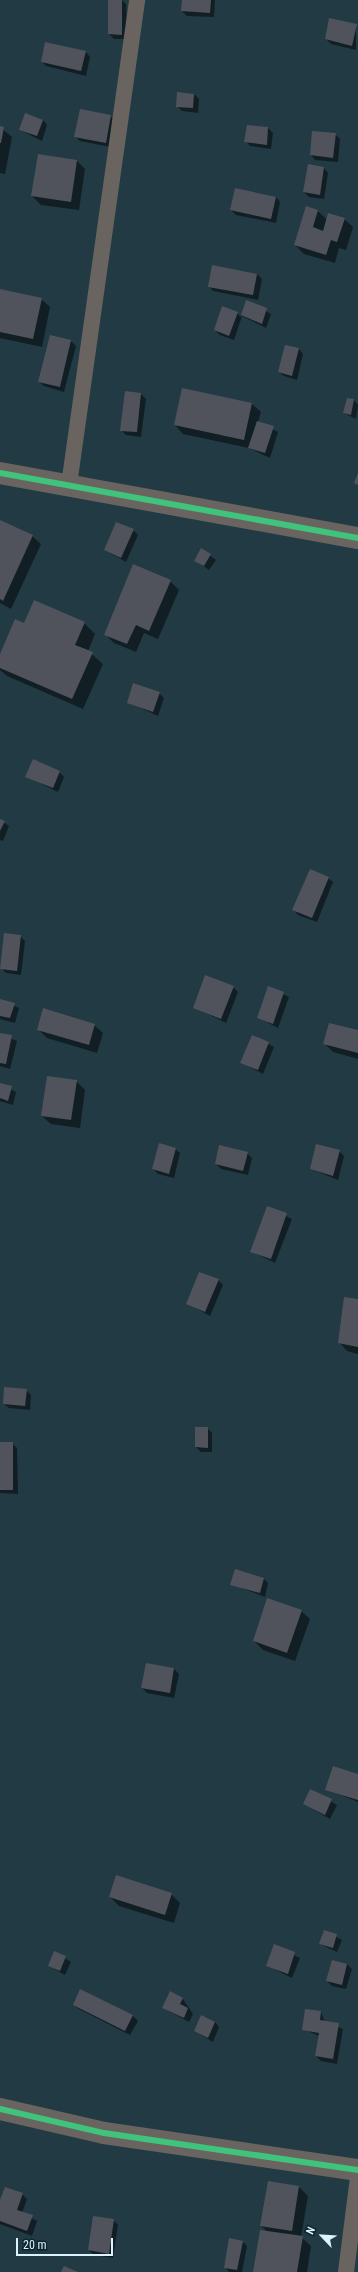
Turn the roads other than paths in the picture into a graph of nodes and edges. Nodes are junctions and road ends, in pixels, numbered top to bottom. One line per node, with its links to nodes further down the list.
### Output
1 (137, 0): 3 (lane)
2 (0, 473): 3 (street)
3 (69, 485): 4 (street)
4 (358, 538)
5 (0, 2109): 6 (street)
6 (358, 2170)
7 (358, 2177): 8 (lane)
8 (346, 2272)

